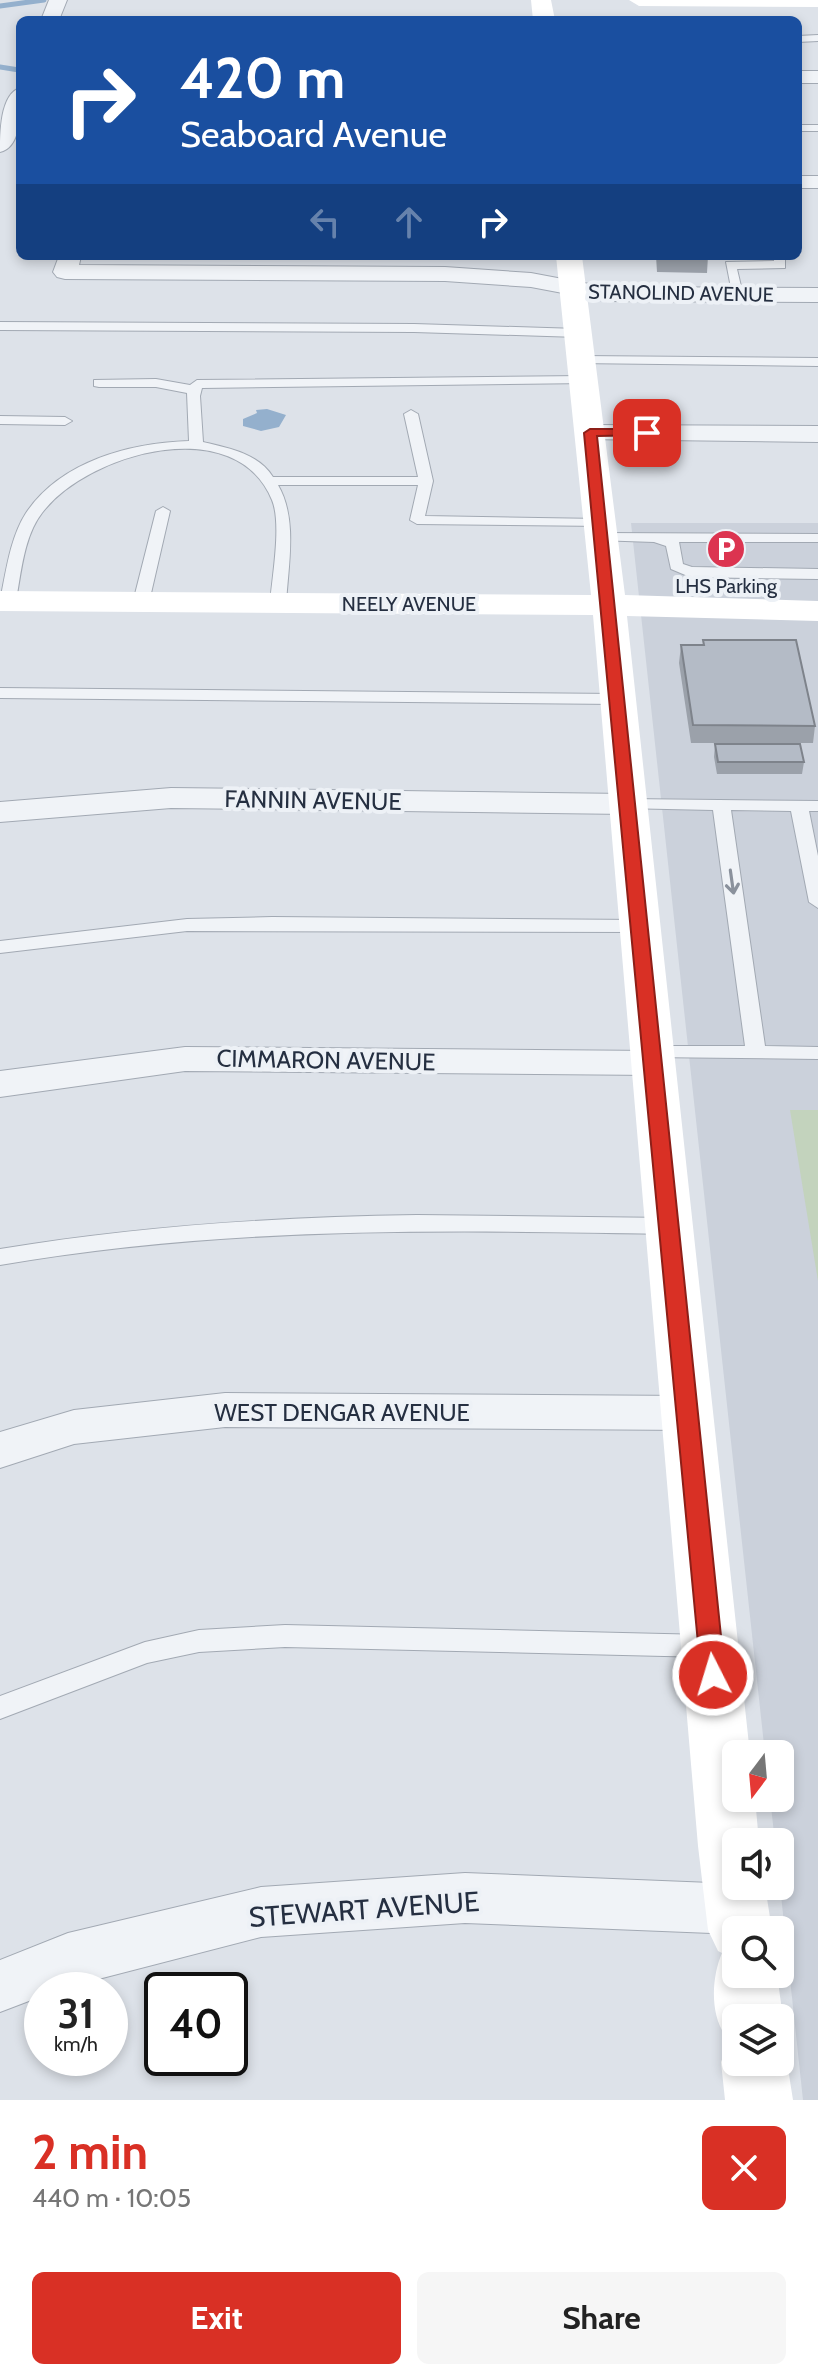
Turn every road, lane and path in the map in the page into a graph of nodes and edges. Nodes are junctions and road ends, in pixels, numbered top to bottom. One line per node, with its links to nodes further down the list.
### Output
1 (639, 0): 2 (street)
2 (649, 0): 3 (street)
3 (806, 0): 4 (street)
4 (818, 1)
5 (16, 108): 6 (street)
6 (2, 158)
7 (780, 260): 10 (lane)
8 (68, 264): 9 (street, STANOLIND AVENUE)
9 (571, 272): 10 (street, STANOLIND AVENUE); 13 (street)
10 (737, 295): 11 (street, STANOLIND AVENUE)
11 (818, 295)
12 (0, 326): 13 (lane)
13 (581, 358): 14 (lane); 16 (lane); 20 (street)
14 (818, 362)
15 (99, 383): 16 (lane)
16 (195, 390): 22 (lane)
17 (411, 414): 24 (lane)
18 (0, 420): 19 (lane)
19 (65, 421)
20 (590, 433): 21 (street); 26 (street)
21 (818, 434)
22 (196, 445): 23 (lane); 30 (lane)
23 (270, 481): 24 (lane); 32 (lane)
24 (426, 481): 26 (lane)
25 (163, 511): 31 (lane)
26 (600, 530): 27 (lane); 33 (street)
27 (658, 538): 28 (lane); 29 (lane)
28 (818, 538)
29 (818, 574)
30 (4, 601): 31 (street, NEELY AVENUE)
31 (141, 602): 32 (street, NEELY AVENUE)
32 (278, 604): 33 (street, NEELY AVENUE)
33 (609, 605): 34 (street, NEELY AVENUE); 36 (street)
34 (818, 611)
35 (0, 693): 36 (lane)
36 (617, 699): 37 (street)
37 (627, 804): 38 (lane); 40 (street, FANNIN AVENUE); 42 (street)
38 (721, 805): 39 (lane); 44 (lane, one-way to 44)
39 (808, 806): 41 (lane)
40 (0, 812)
41 (818, 902)
42 (639, 926): 43 (lane); 46 (street)
43 (0, 947)
44 (756, 1053): 45 (lane); 46 (lane)
45 (818, 1053)
46 (653, 1058): 47 (street, CIMMARON AVENUE); 48 (street)
47 (0, 1084)
48 (669, 1226): 49 (lane); 50 (street)
49 (0, 1257)
50 (688, 1413): 51 (street, WEST DENGAR AVENUE); 52 (street)
51 (0, 1450)
52 (710, 1646): 53 (lane); 54 (street)
53 (0, 1708)
54 (739, 1916)
55 (722, 1919): 56 (street, STEWART AVENUE)
56 (0, 1986)
57 (756, 2076): 58 (street)
58 (759, 2100)

